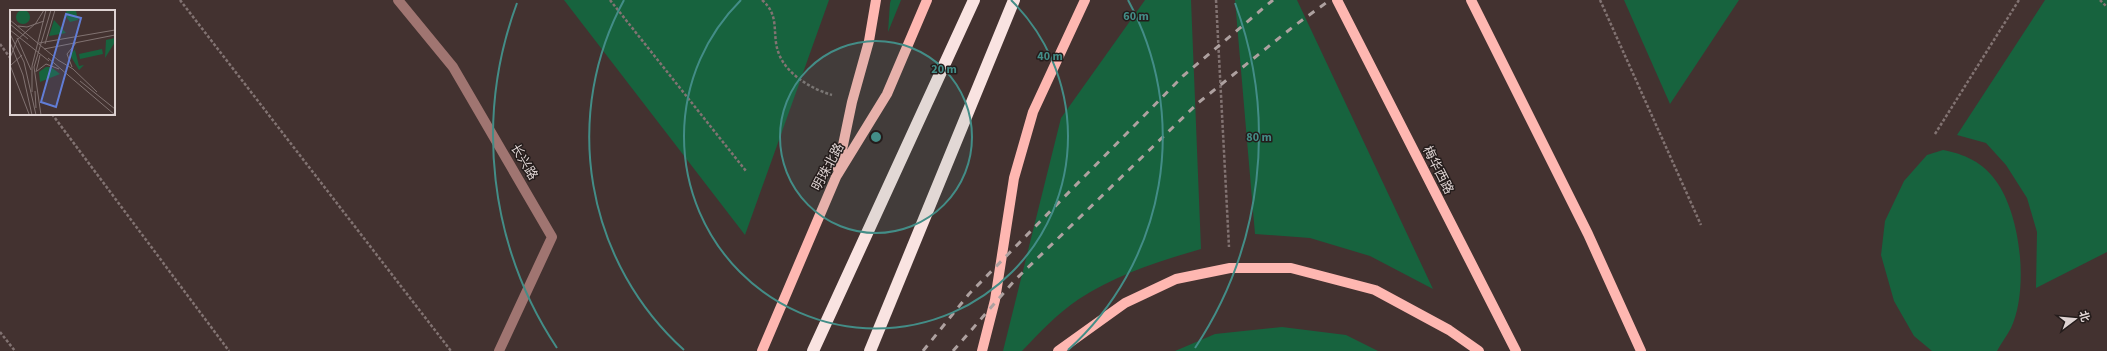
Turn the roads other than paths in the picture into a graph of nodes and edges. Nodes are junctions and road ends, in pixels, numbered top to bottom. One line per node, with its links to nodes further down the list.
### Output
1 (398, 0): 10 (lane, 长兴路)
2 (876, 0): 9 (main road)
3 (927, 0): 9 (main road, 明珠北路)
4 (974, 0): 12 (highway)
5 (1014, 0): 13 (highway)
6 (1085, 0): 14 (main road)
7 (1337, 0): 17 (main road, 梅华西路)
8 (1471, 0): 18 (main road)
9 (836, 177): 11 (main road, 明珠北路)
10 (500, 351)
11 (762, 351)
12 (813, 351)
13 (870, 351)
14 (982, 351)
15 (1058, 351): 16 (main road)
16 (1479, 351)
17 (1516, 351)
18 (1641, 351)

